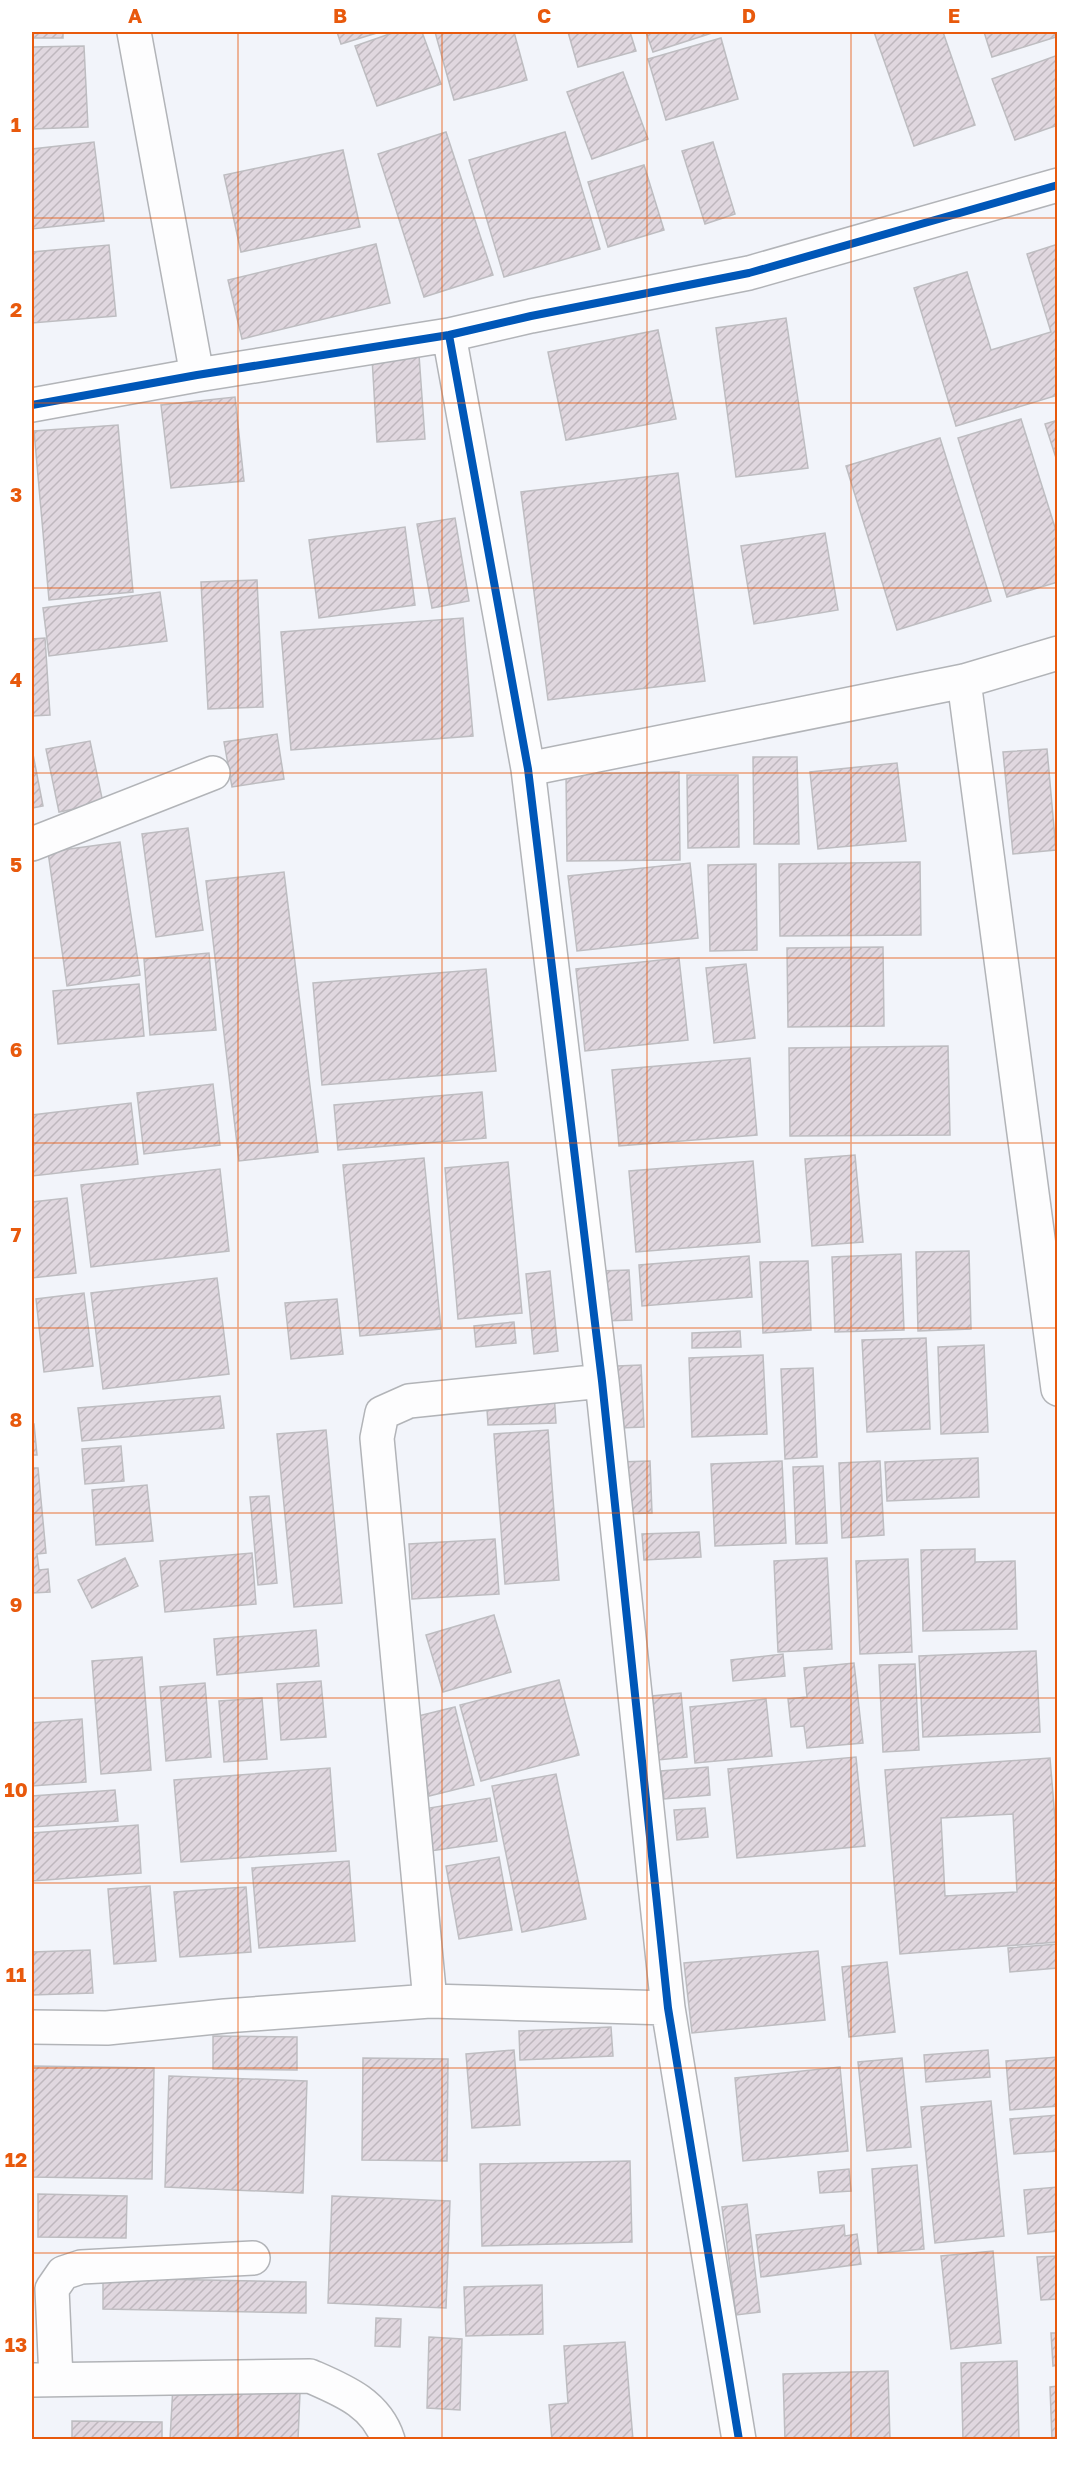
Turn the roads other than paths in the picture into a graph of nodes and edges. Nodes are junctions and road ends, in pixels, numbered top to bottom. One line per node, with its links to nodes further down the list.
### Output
1 (134, 32): 4 (street)
2 (1058, 185): 3 (street)
3 (449, 335): 4 (street); 8 (street)
4 (197, 375): 5 (street)
5 (32, 405)
6 (1058, 654): 7 (street)
7 (964, 681): 8 (street); 12 (street)
8 (528, 769): 11 (street)
9 (213, 773): 10 (street)
10 (32, 844)
11 (602, 1381): 13 (street); 14 (street)
12 (1058, 1389)
13 (430, 2001): 14 (street); 15 (street)
14 (668, 2008): 19 (street)
15 (32, 2027)
16 (253, 2258): 17 (street)
17 (44, 2379): 18 (street)
18 (388, 2439)
19 (739, 2439)

